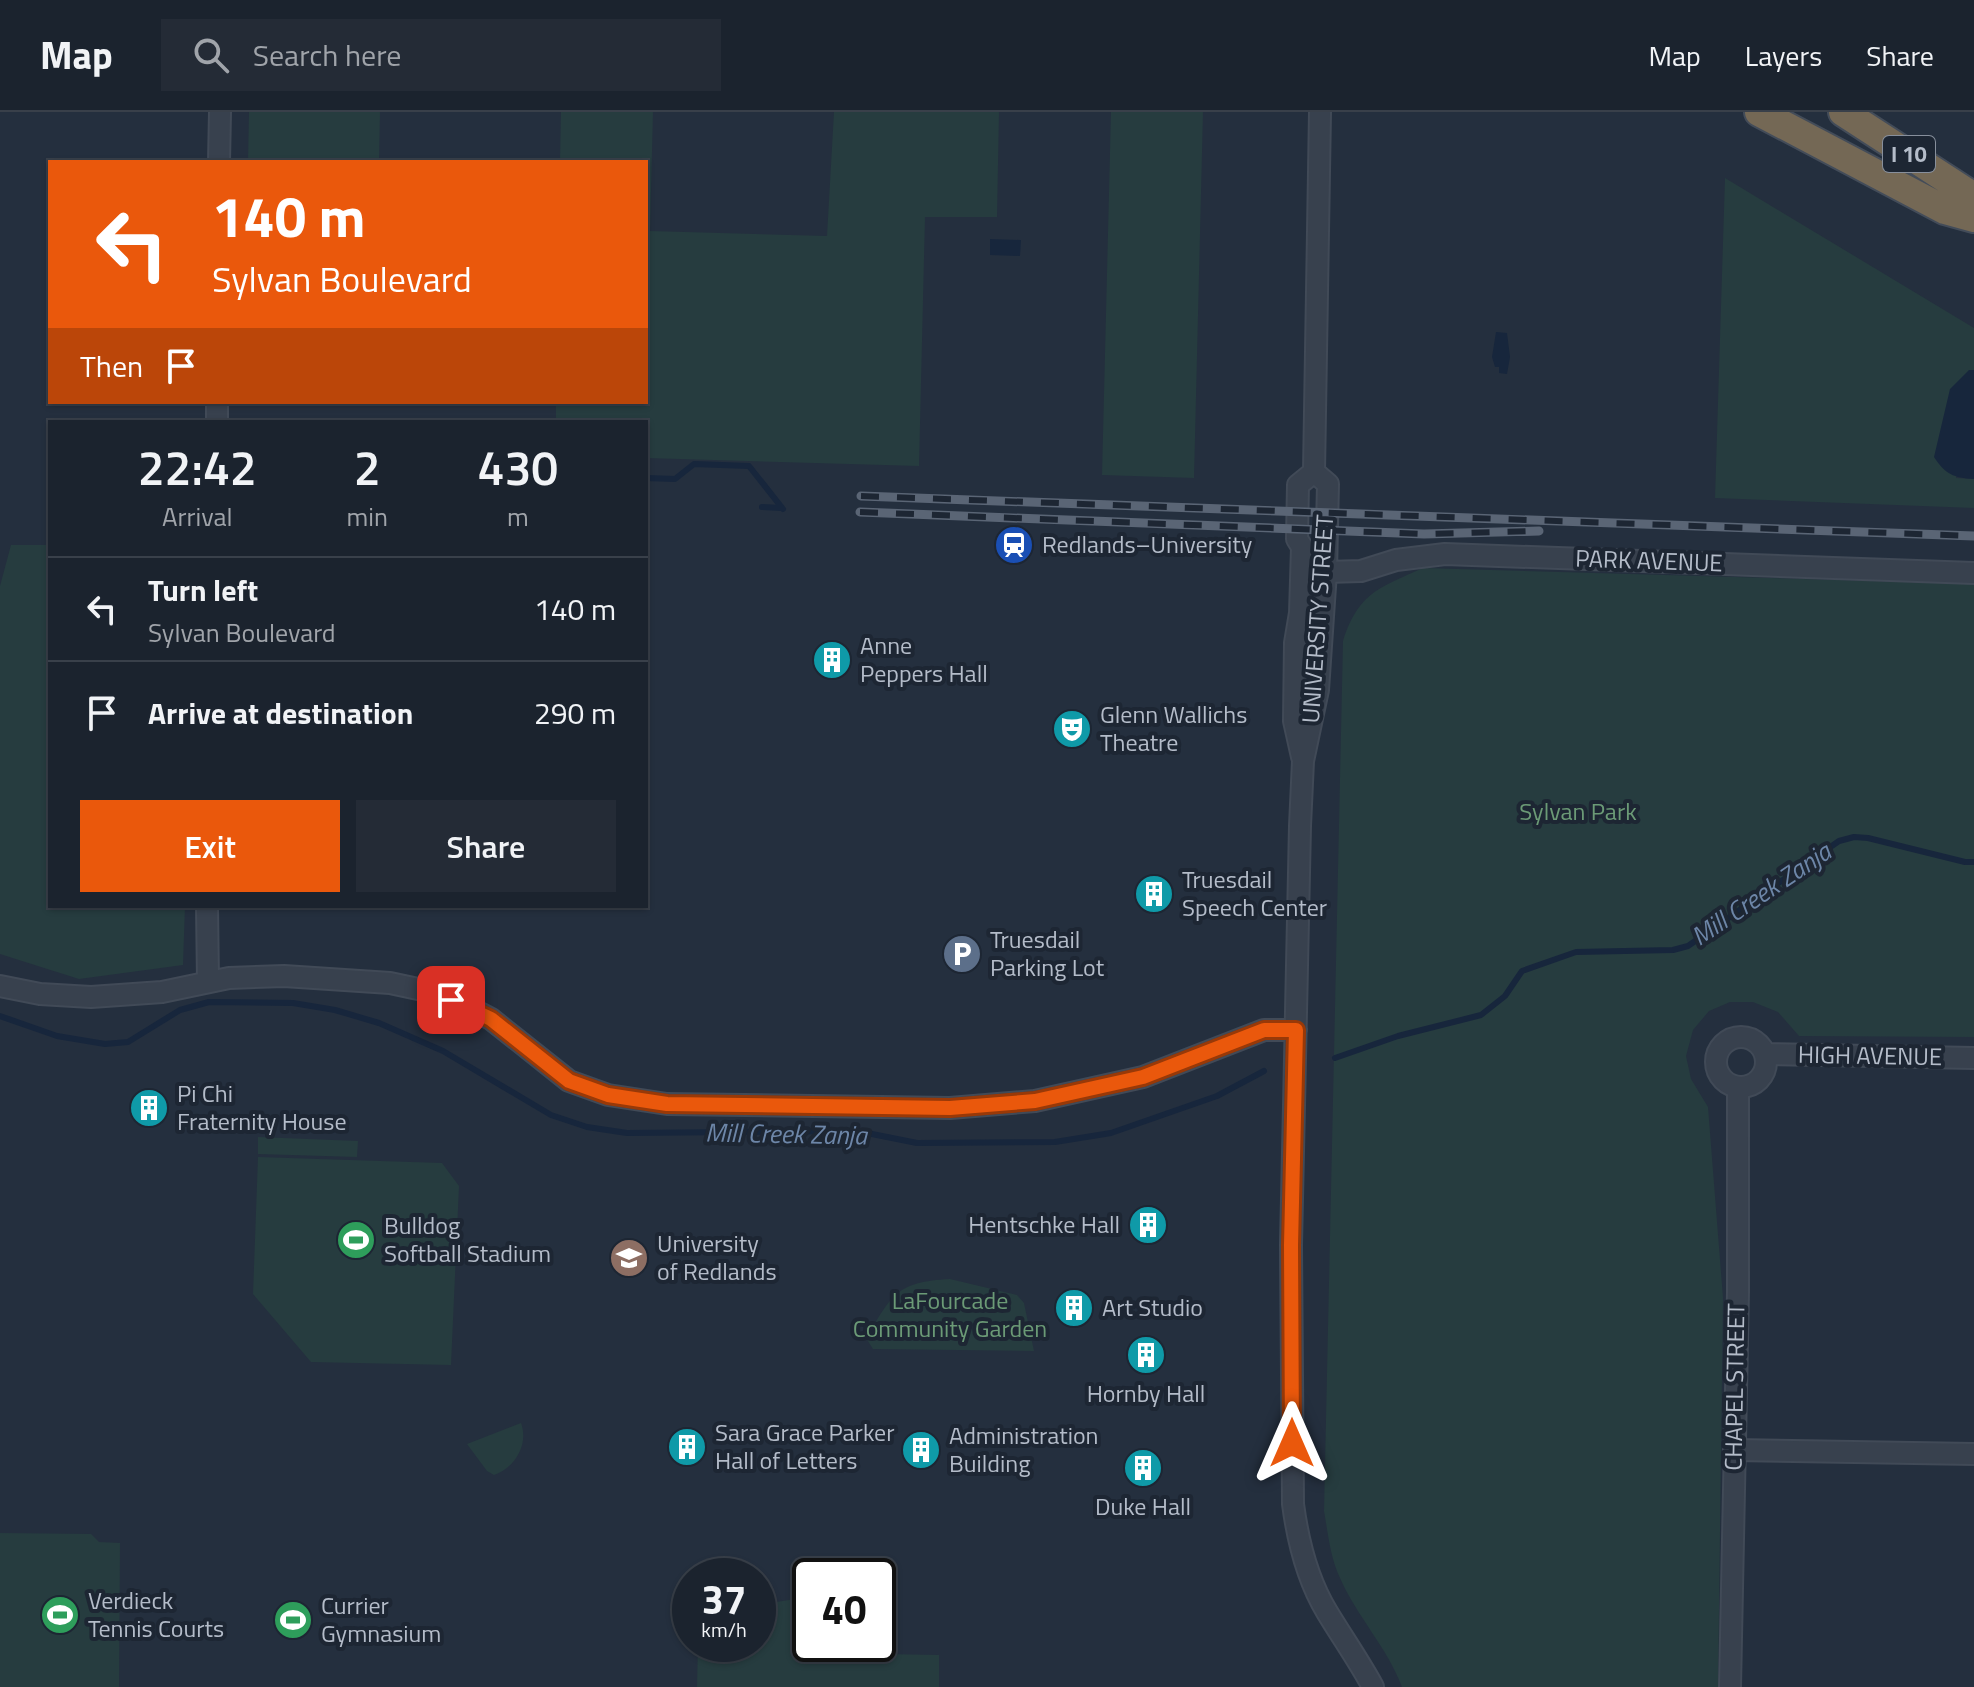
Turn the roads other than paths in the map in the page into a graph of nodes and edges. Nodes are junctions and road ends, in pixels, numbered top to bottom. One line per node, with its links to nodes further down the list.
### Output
1 (220, 112): 5 (street)
2 (1320, 112): 8 (street, UNIVERSITY STREET)
3 (1759, 112): 7 (highway)
4 (1843, 112): 6 (highway, I 10)
5 (219, 160)
6 (1974, 197)
7 (1974, 218)
8 (1314, 472): 9 (street, UNIVERSITY STREET); 11 (street, UNIVERSITY STREET)
9 (1326, 572): 10 (street, PARK AVENUE); 11 (street, UNIVERSITY STREET)
10 (1974, 573)
11 (1303, 761): 15 (street)
12 (207, 908): 13 (street)
13 (208, 981): 14 (street); 15 (street)
14 (0, 986)
15 (1296, 1030): 21 (street)
16 (1765, 1054): 17 (street, HIGH AVENUE); 18 (street); 18 (street)
17 (1974, 1058)
18 (1738, 1087): 19 (street, CHAPEL STREET)
19 (1734, 1450): 20 (street); 22 (street, CHAPEL STREET)
20 (1974, 1454)
21 (1373, 1687)
22 (1730, 1687)

